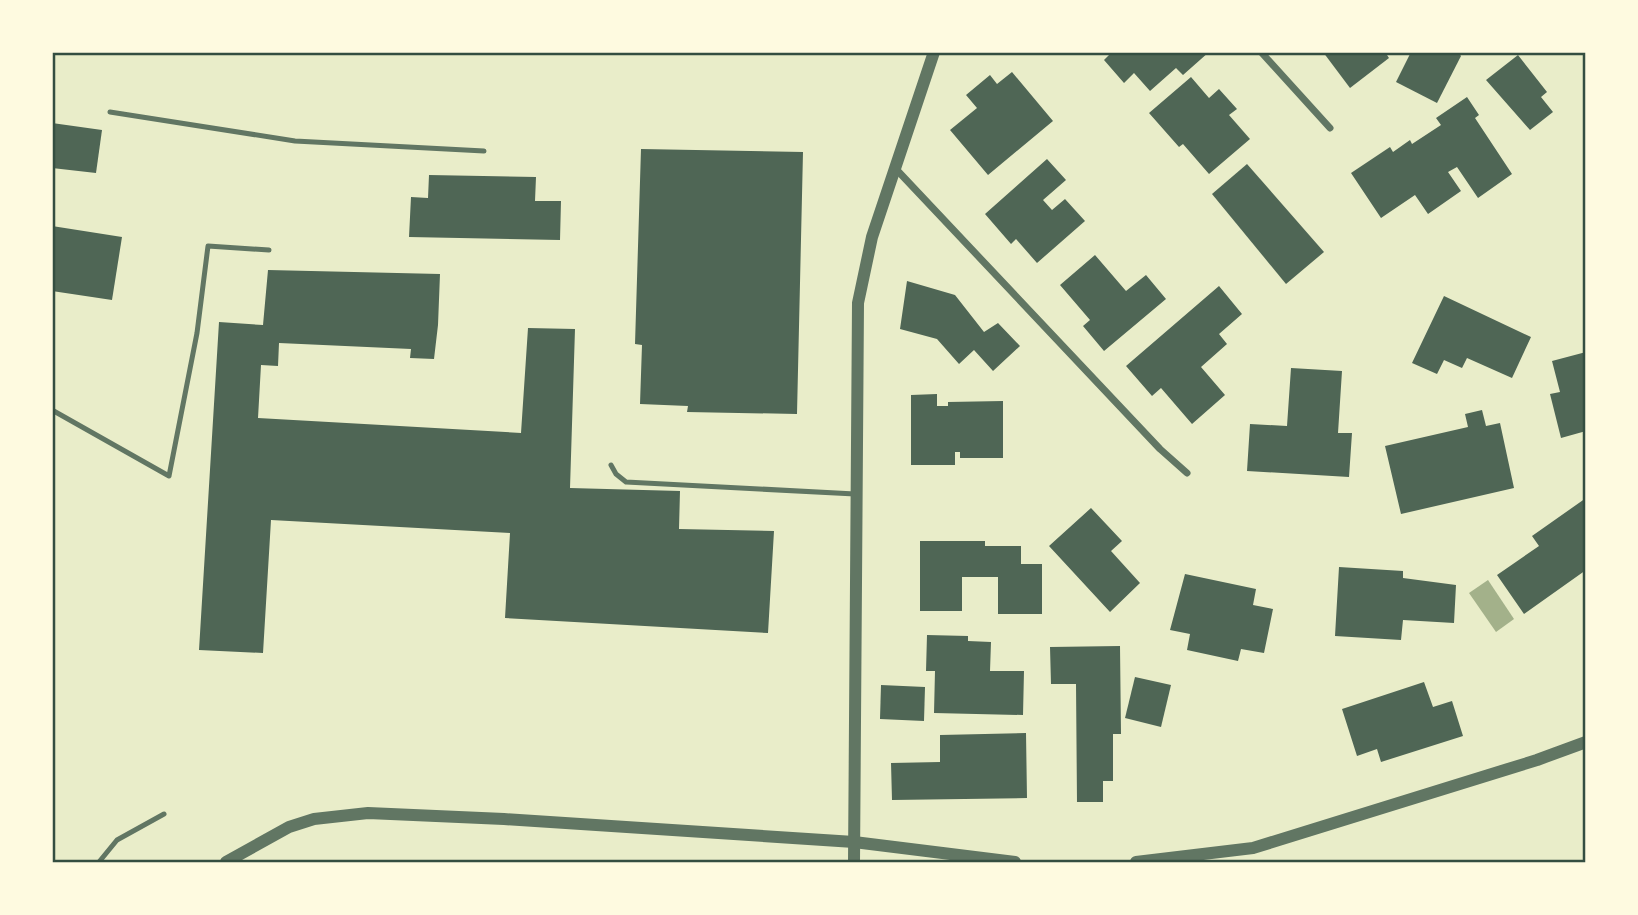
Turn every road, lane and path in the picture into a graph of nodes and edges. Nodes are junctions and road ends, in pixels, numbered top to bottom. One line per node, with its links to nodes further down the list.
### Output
1 (934, 52): 6 (street)
2 (1261, 52): 4 (street)
3 (110, 112): 5 (lane)
4 (1330, 128)
5 (484, 151)
6 (895, 168): 10 (street); 11 (street)
7 (269, 250): 8 (lane)
8 (52, 410)
9 (611, 465): 11 (lane)
10 (1187, 473)
11 (855, 494): 14 (street)
12 (1586, 742): 20 (street)
13 (164, 814): 16 (lane)
14 (854, 842): 15 (street); 18 (street); 19 (street)
15 (245, 856): 17 (street)
16 (99, 863)
17 (226, 863)
18 (854, 863)
19 (1014, 863)
20 (1136, 863)

